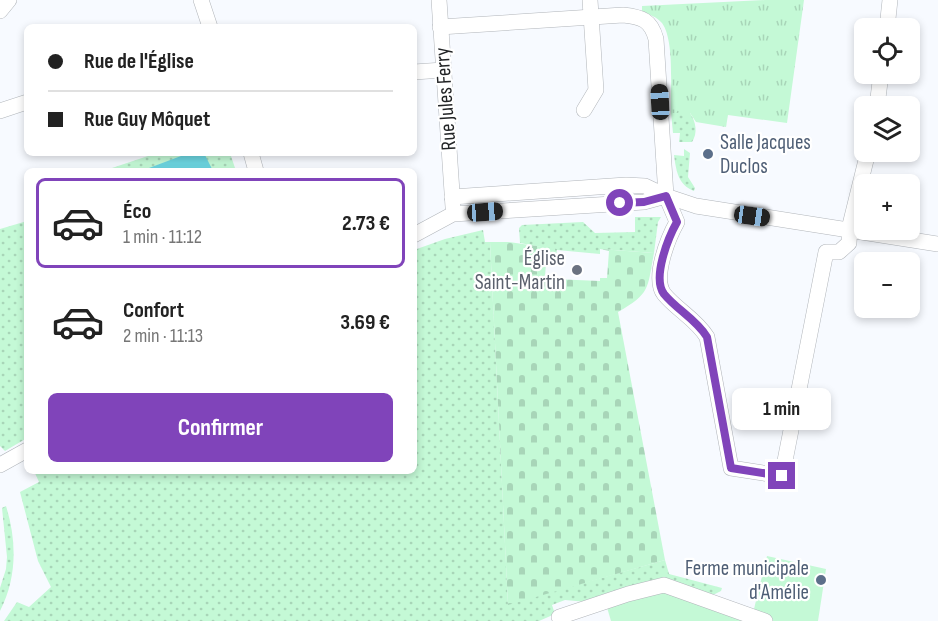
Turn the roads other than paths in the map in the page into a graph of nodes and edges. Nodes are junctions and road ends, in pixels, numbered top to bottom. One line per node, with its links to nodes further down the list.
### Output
1 (9, 0): 6 (street)
2 (201, 0): 9 (street)
3 (439, 0): 10 (street, Rue Jules Ferry)
4 (590, 0): 7 (street)
5 (890, 0): 8 (street)
6 (0, 11)
7 (591, 17): 10 (street); 14 (street); 17 (street)
8 (888, 18)
9 (209, 24)
10 (441, 27): 11 (street, Rue Jules Ferry)
11 (443, 70): 12 (street); 18 (street, Rue Jules Ferry)
12 (417, 72)
13 (24, 103): 15 (street)
14 (584, 110)
15 (0, 111)
16 (866, 162): 20 (street)
17 (666, 196): 18 (street); 19 (street); 20 (street); 20 (street)
18 (452, 197): 19 (street, Rue Jules Ferry)
19 (453, 214): 21 (street)
20 (850, 231): 22 (street)
21 (417, 233)
22 (938, 243)
23 (24, 452): 24 (street)
24 (0, 465)
25 (559, 617): 26 (street)
26 (765, 621)

